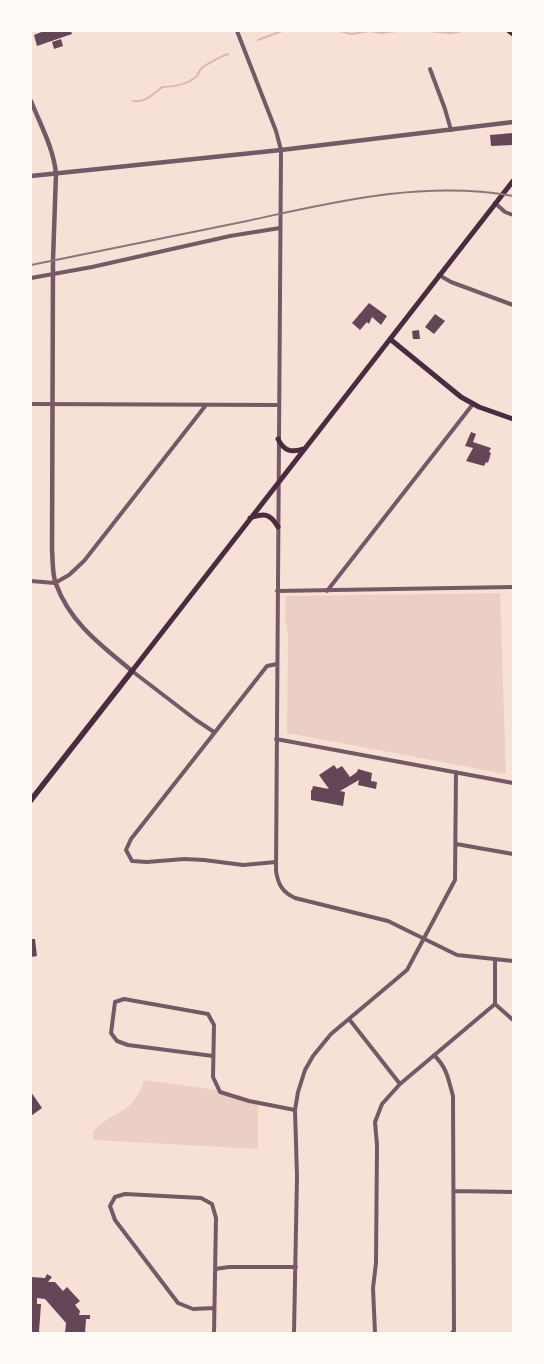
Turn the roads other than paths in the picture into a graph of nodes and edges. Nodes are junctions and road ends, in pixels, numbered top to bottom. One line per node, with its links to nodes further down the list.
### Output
1 (237, 31): 8 (street)
2 (509, 31): 3 (main road)
3 (513, 34)
4 (430, 69): 7 (street)
5 (31, 101): 9 (street)
6 (513, 122): 7 (street)
7 (451, 130): 8 (street)
8 (281, 150): 9 (street); 14 (street)
9 (56, 174): 10 (street); 15 (street)
10 (31, 176)
11 (513, 181): 12 (main road)
12 (496, 203): 13 (street); 16 (main road)
13 (513, 215)
14 (280, 228): 15 (street); 24 (street)
15 (54, 273): 17 (street); 21 (street)
16 (439, 276): 18 (street); 19 (main road)
17 (31, 278)
18 (513, 305)
19 (390, 339): 22 (main road); 27 (main road)
20 (31, 404): 21 (street)
21 (54, 404): 23 (street); 32 (street)
22 (473, 404): 25 (main road); 35 (street)
23 (206, 405): 24 (street); 32 (street)
24 (279, 405): 26 (street)
25 (513, 419)
26 (278, 439): 27 (main road); 28 (street)
27 (304, 449): 28 (main road)
28 (278, 481): 29 (main road); 30 (street)
29 (250, 518): 30 (main road); 37 (main road)
30 (278, 527): 34 (street)
31 (31, 581): 32 (street)
32 (55, 583): 37 (street)
33 (513, 587): 35 (street)
34 (277, 591): 35 (street); 36 (street)
35 (327, 591)
36 (277, 664): 38 (street); 39 (street)
37 (132, 671): 38 (street); 42 (main road)
38 (214, 732): 45 (street)
39 (276, 739): 40 (street); 45 (street)
40 (456, 772): 41 (street); 43 (street)
41 (513, 782)
42 (31, 800)
43 (456, 844): 44 (street); 46 (street)
44 (513, 854)
45 (276, 862): 46 (street)
46 (424, 938): 47 (street); 50 (street)
47 (495, 959): 48 (street); 49 (street)
48 (513, 960)
49 (495, 1004): 51 (street); 52 (street)
50 (349, 1019): 54 (street); 55 (street)
51 (513, 1020)
52 (434, 1055): 54 (street); 56 (street)
53 (213, 1056): 53 (street); 55 (street)
54 (400, 1084): 63 (street)
55 (295, 1110): 58 (street)
56 (454, 1191): 57 (street); 64 (street)
57 (513, 1192)
58 (296, 1267): 59 (street); 62 (street)
59 (215, 1269): 60 (street); 60 (street)
60 (214, 1308): 61 (street)
61 (214, 1333)
62 (294, 1333)
63 (375, 1333)
64 (452, 1333)

